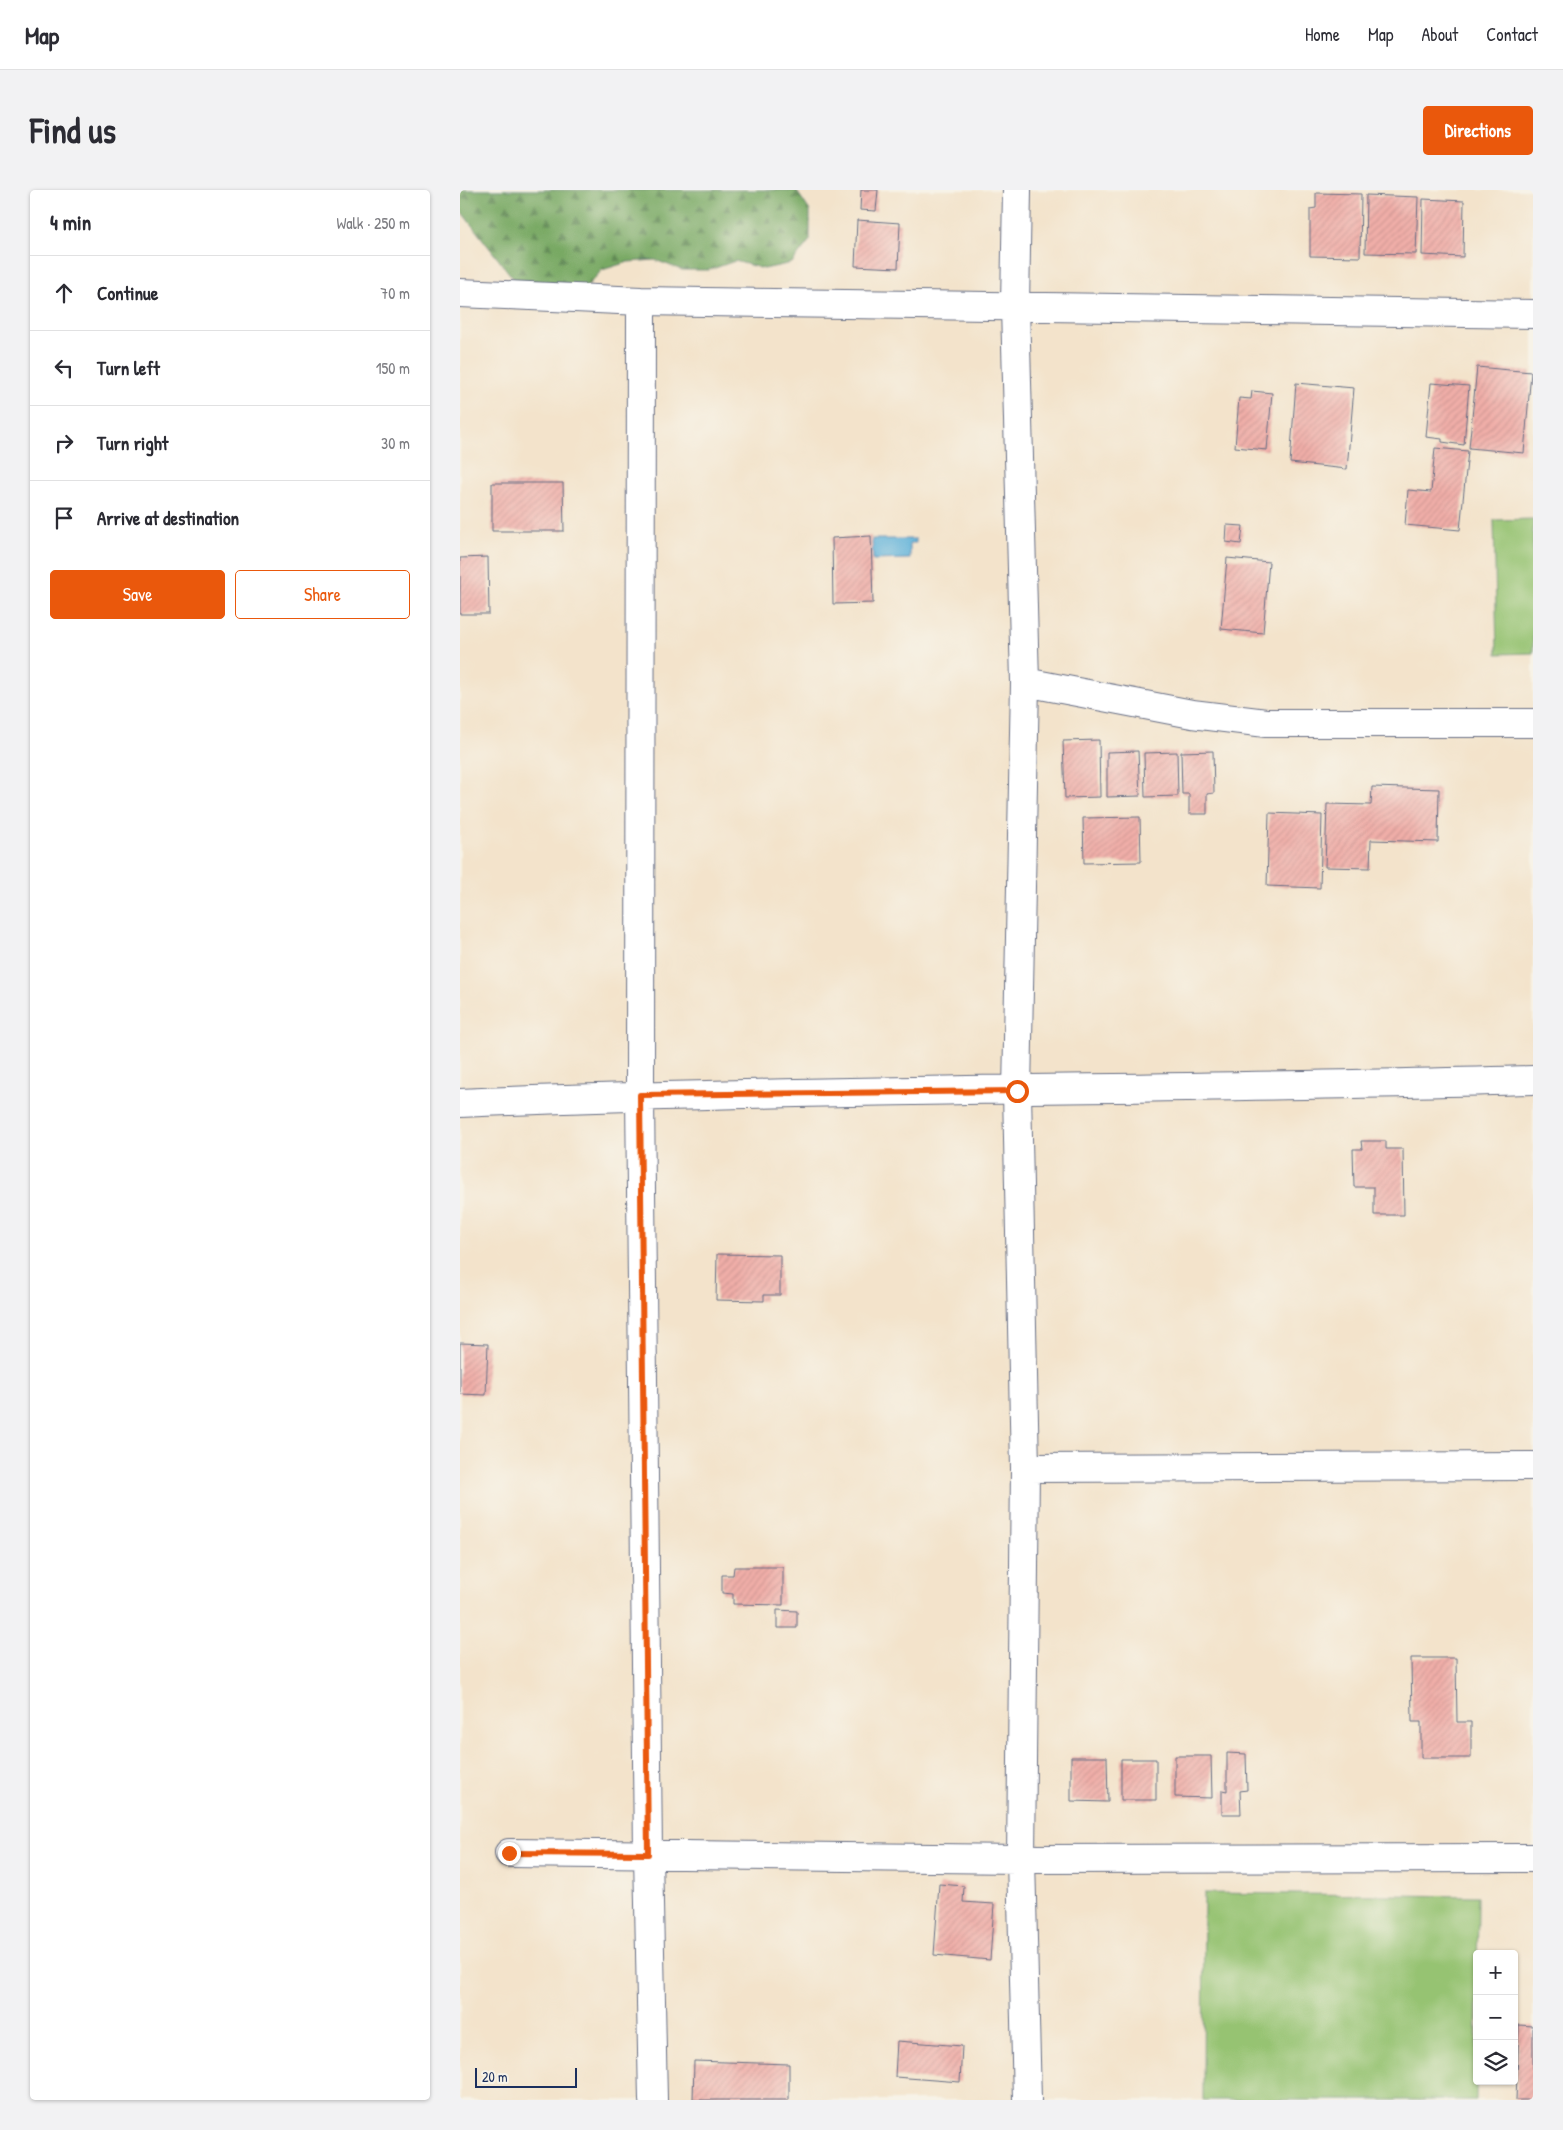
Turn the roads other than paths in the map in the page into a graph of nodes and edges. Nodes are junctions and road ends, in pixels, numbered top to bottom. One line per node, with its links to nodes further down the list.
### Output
1 (1017, 190): 4 (street)
2 (460, 293): 3 (street)
3 (641, 301): 4 (street); 10 (street)
4 (1015, 307): 5 (street); 6 (street)
5 (1533, 314)
6 (1025, 682): 7 (street); 9 (street)
7 (1533, 723)
8 (1533, 1080): 9 (street)
9 (1017, 1091): 10 (street); 13 (street)
10 (640, 1095): 11 (street); 15 (street)
11 (460, 1103)
12 (1533, 1466): 13 (street)
13 (1024, 1468): 17 (street)
14 (509, 1853): 15 (street)
15 (648, 1854): 17 (street); 18 (street)
16 (1533, 1858): 17 (street)
17 (1022, 1859): 19 (street)
18 (653, 2100)
19 (1028, 2100)

